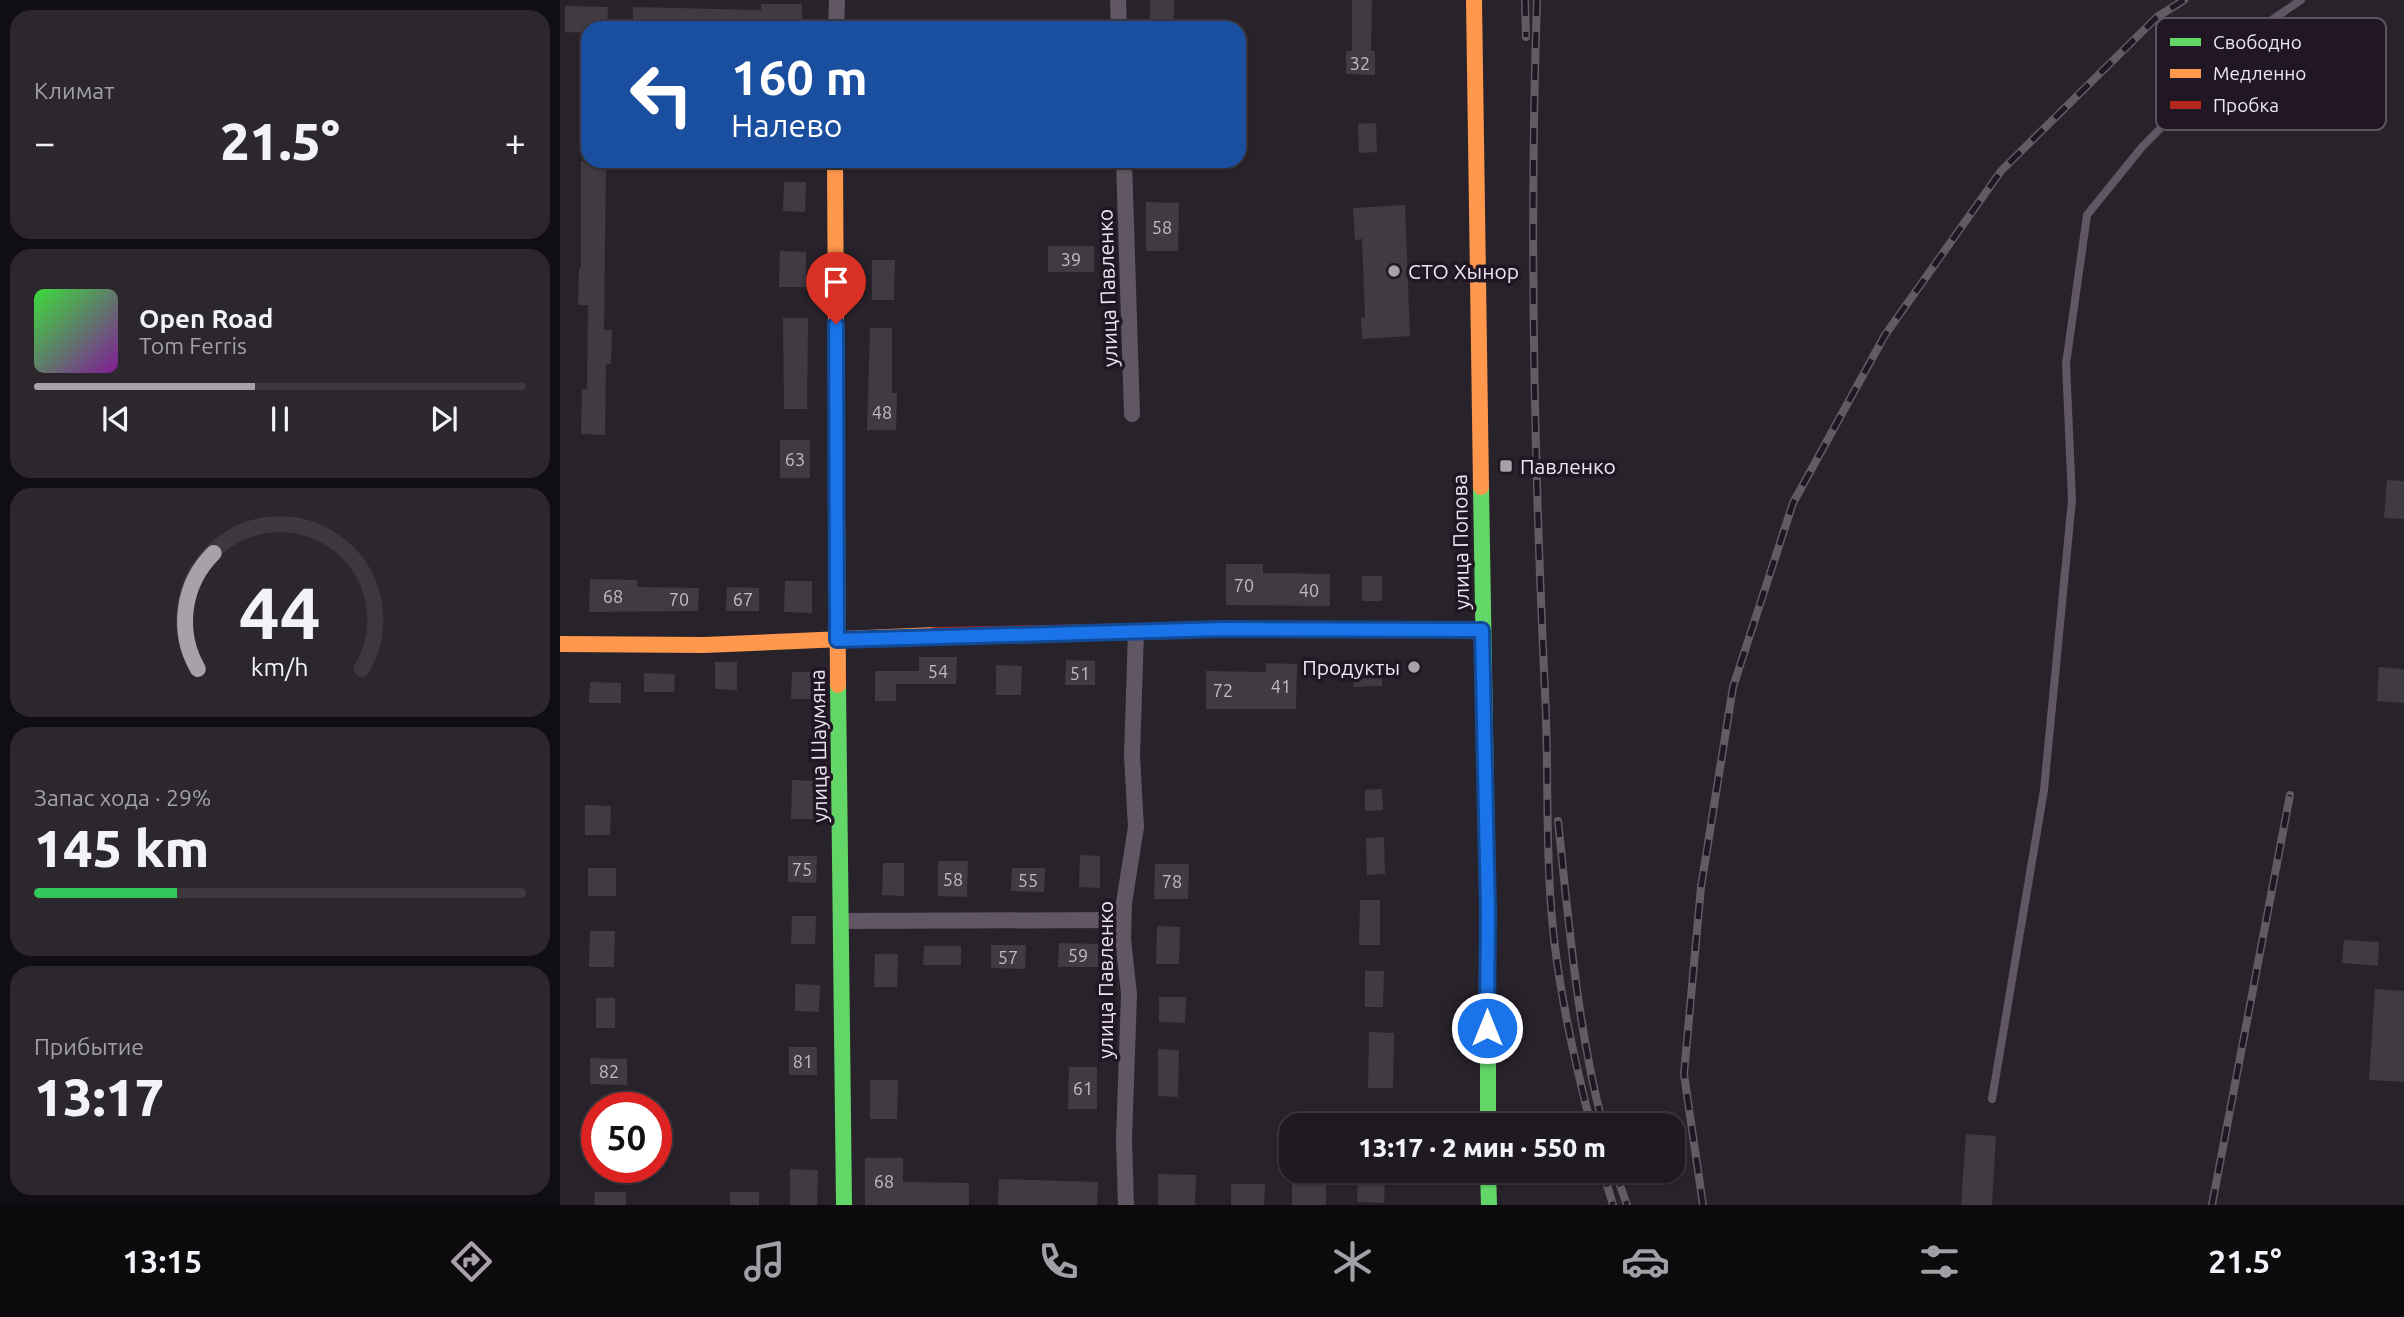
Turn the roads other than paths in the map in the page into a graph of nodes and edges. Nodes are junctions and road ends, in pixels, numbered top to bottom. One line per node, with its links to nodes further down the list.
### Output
1 (837, 0): 6 (street)
2 (1118, 0): 7 (street)
3 (1474, 0): 12 (street, улица Попова)
4 (2301, 0): 5 (lane)
5 (2275, 18)
6 (836, 21)
7 (1119, 21)
8 (2159, 130): 18 (lane)
9 (835, 168): 14 (street, улица Шаумяна)
10 (1124, 168): 11 (street, улица Павленко)
11 (1132, 414)
12 (1482, 630): 13 (street); 19 (street, улица Попова)
13 (1136, 631): 14 (street); 16 (street, улица Павленко)
14 (837, 640): 15 (street); 17 (street, улица Шаумяна)
15 (560, 645)
16 (1123, 920): 17 (street); 22 (street, улица Павленко)
17 (841, 921): 21 (street, улица Шаумяна)
18 (1992, 1099)
19 (1488, 1113)
20 (1488, 1183): 23 (street)
21 (844, 1205)
22 (1126, 1205)
23 (1489, 1205)

